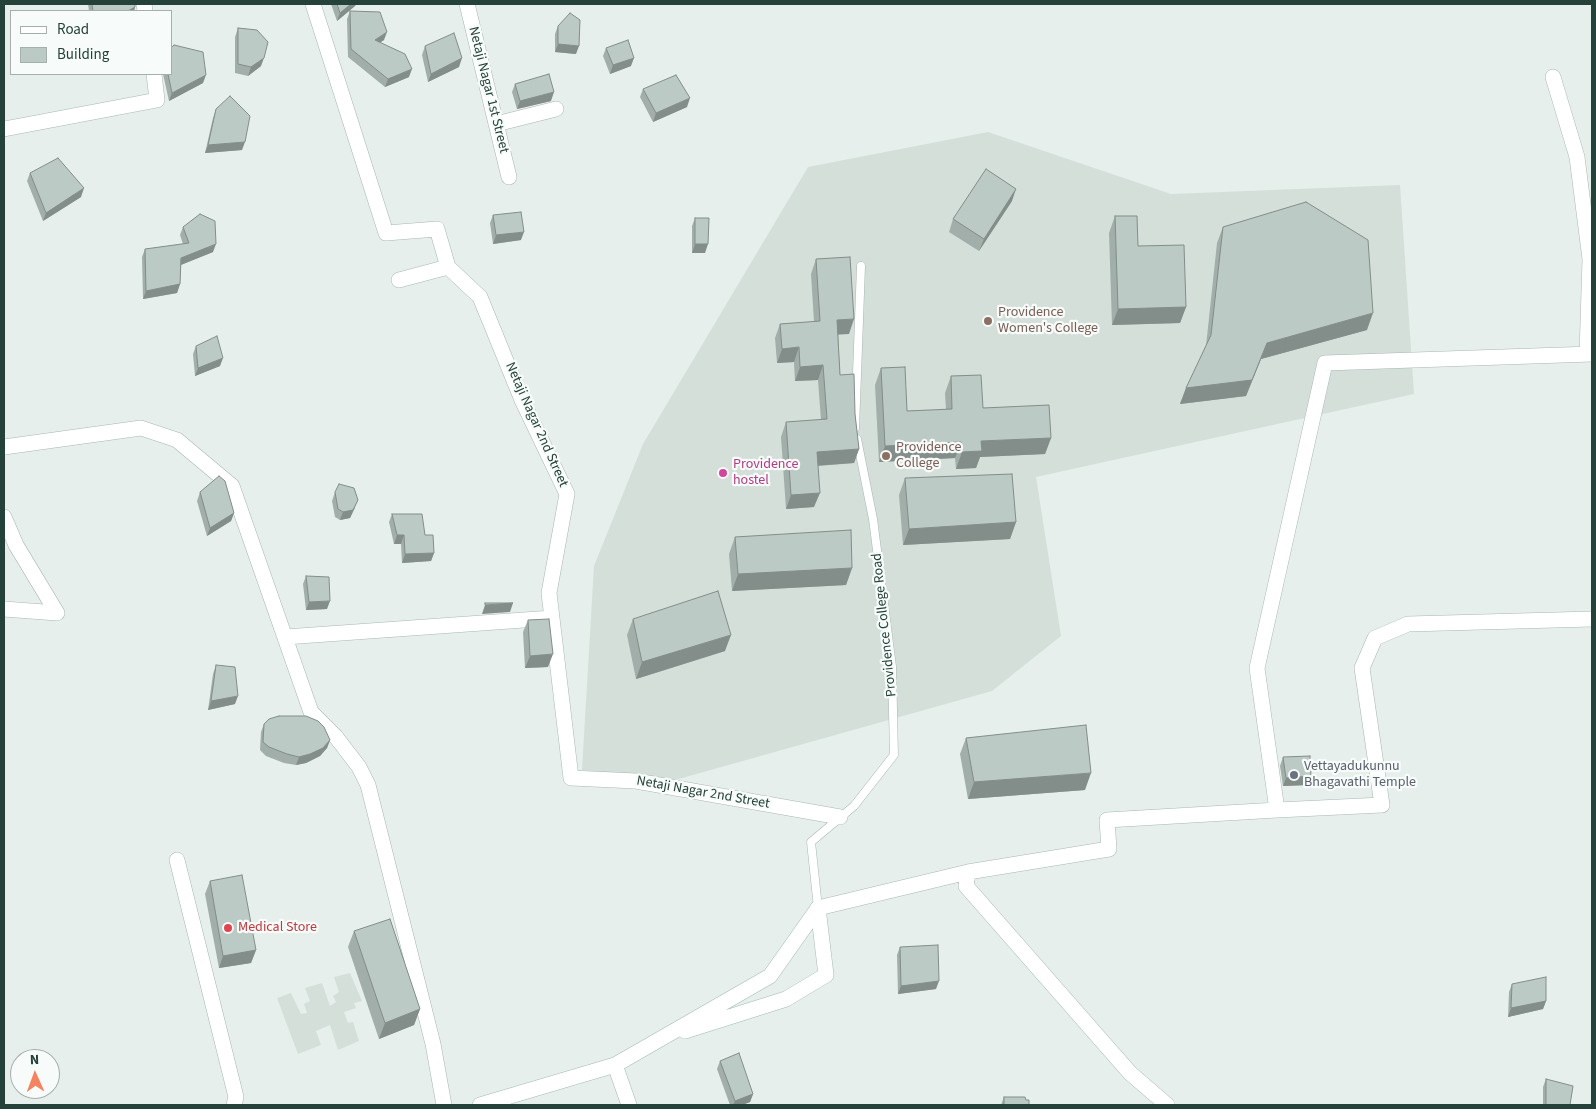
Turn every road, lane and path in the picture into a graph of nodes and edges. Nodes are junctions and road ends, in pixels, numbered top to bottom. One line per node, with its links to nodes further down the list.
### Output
1 (313, 4): 10 (street)
2 (467, 4): 6 (street, Netaji Nagar 1st Street)
3 (154, 75): 7 (street)
4 (1553, 77): 12 (street)
5 (556, 109): 6 (street)
6 (496, 124): 8 (street, Netaji Nagar 1st Street)
7 (4, 130)
8 (509, 177)
9 (861, 266): 20 (lane, Providence College Road)
10 (448, 267): 11 (street); 16 (street, Netaji Nagar 2nd Street)
11 (399, 280)
12 (1590, 354): 19 (street)
13 (4, 447): 18 (street)
14 (4, 517): 15 (street)
15 (4, 609)
16 (552, 618): 18 (street); 20 (street, Netaji Nagar 2nd Street)
17 (1592, 619): 19 (street)
18 (285, 637): 27 (street)
19 (1278, 810): 22 (street)
20 (840, 818): 23 (lane, Providence College Road)
21 (177, 860): 26 (street)
22 (968, 872): 23 (street); 30 (street)
23 (818, 908): 24 (street, Providence College Road); 24 (street, Providence College Road)
24 (662, 1038): 25 (street, Providence College Road)
25 (615, 1065): 28 (street, Providence College Road); 29 (street)
26 (234, 1105)
27 (444, 1105)
28 (480, 1105)
29 (629, 1105)
30 (1167, 1105)

